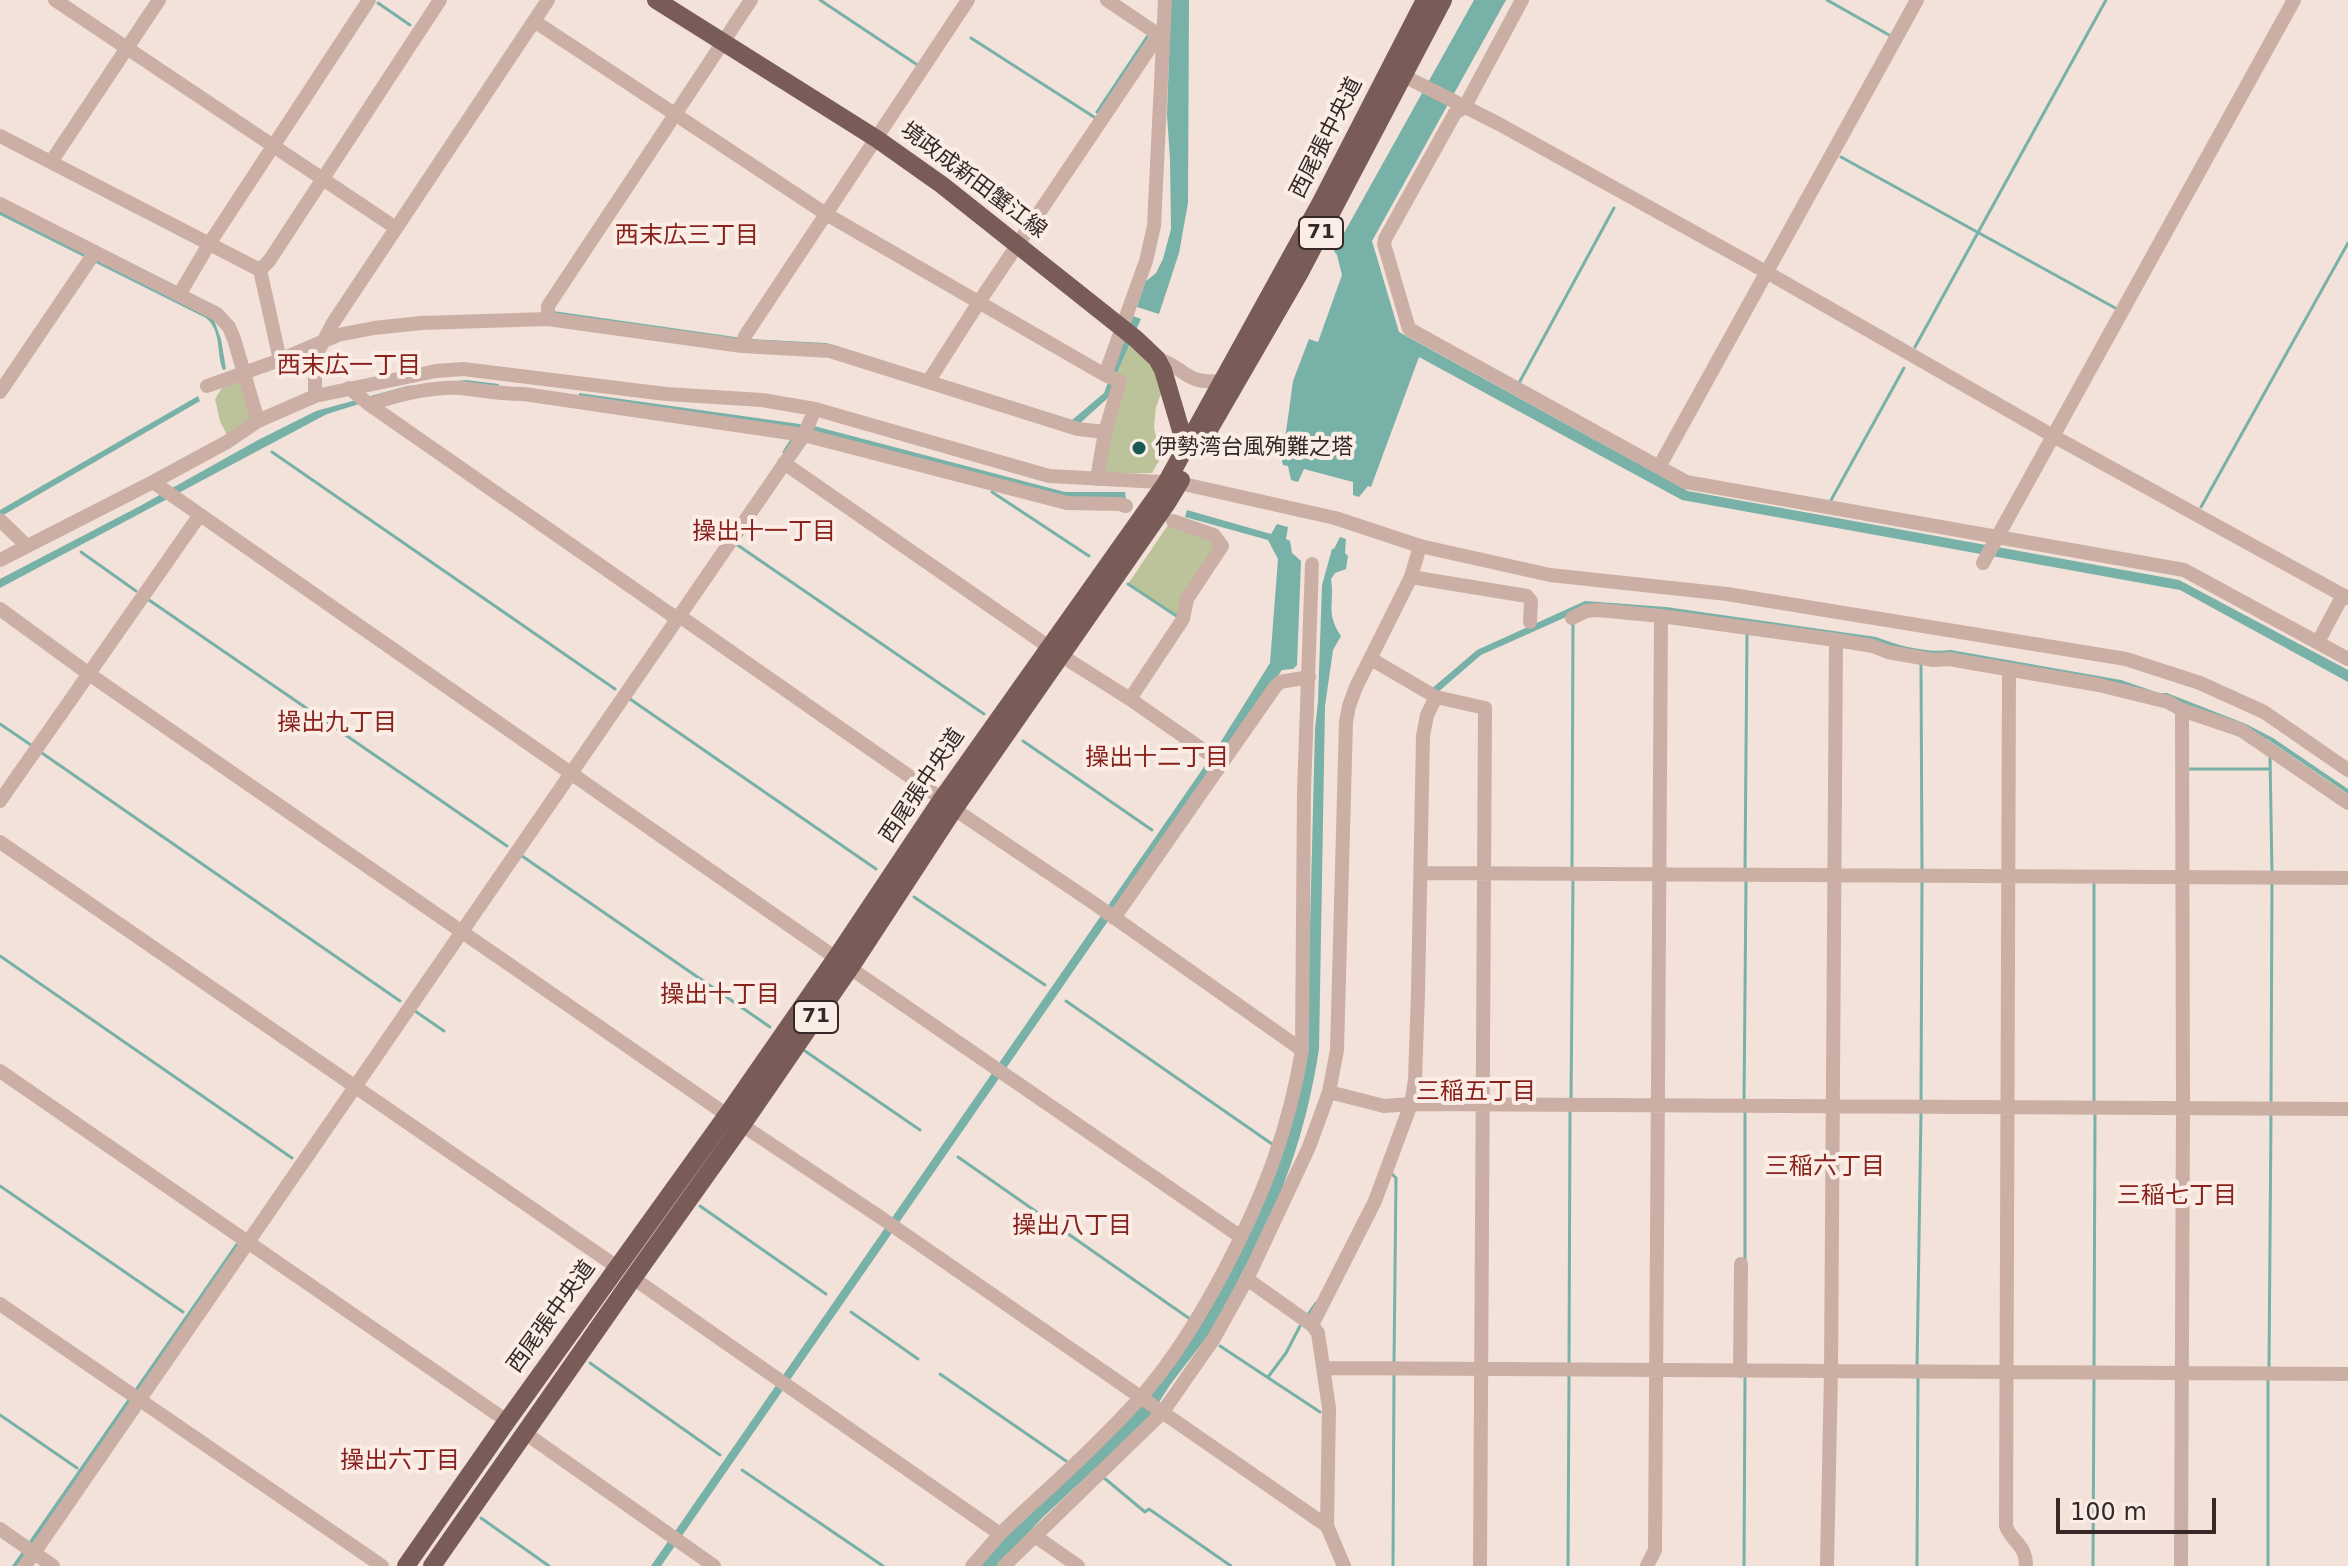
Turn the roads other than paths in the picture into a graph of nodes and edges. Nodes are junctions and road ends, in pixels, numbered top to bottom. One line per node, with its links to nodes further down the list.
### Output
1 (55, 0): 19 (street)
2 (159, 0): 19 (street)
3 (369, 0): 25 (street)
4 (440, 0): 27 (street)
5 (548, 0): 16 (street)
6 (656, 0): 18 (main road, 境政成新田蟹江線)
7 (751, 0): 18 (street)
8 (968, 0): 24 (street)
9 (1107, 0): 17 (street)
10 (1165, 0): 17 (street)
11 (1425, 0): 20 (main road, 西尾張中央道 / 71)
12 (1443, 0): 20 (main road, 西尾張中央道 / 71)
13 (1522, 0): 21 (street)
14 (1917, 0): 35 (street)
15 (2294, 0): 55 (street)
16 (534, 21): 22 (street); 30 (street)
17 (1162, 31): 32 (street); 44 (street)
18 (724, 42): 22 (street); 24 (main road, 境政成新田蟹江線)
19 (127, 48): 25 (street); 26 (street)
20 (1401, 75): 21 (street); 46 (main road, 西尾張中央道 / 71); 56 (main road, 西尾張中央道 / 71)
21 (1460, 106): 35 (street); 58 (street)
22 (674, 114): 29 (street); 38 (street)
23 (0, 136): 26 (street)
24 (877, 139): 29 (street); 32 (main road, 境政成新田蟹江線)
25 (273, 145): 27 (street); 31 (street)
26 (51, 162): 31 (street)
27 (322, 178): 30 (street); 34 (street)
28 (0, 204): 33 (street)
29 (826, 214): 37 (street); 40 (street)
30 (396, 228): 39 (street)
31 (209, 244): 34 (street); 36 (street)
32 (1018, 244): 37 (street); 41 (main road, 境政成新田蟹江線)
33 (91, 257): 36 (street); 49 (street)
34 (265, 265): 42 (street)
35 (1768, 273): 55 (street); 58 (street)
36 (179, 295): 43 (street)
37 (979, 302): 44 (street); 45 (street)
38 (548, 312): 39 (street); 40 (street)
39 (326, 336): 42 (street); 50 (street)
40 (744, 341): 45 (street)
41 (1157, 359): 46 (street); 56 (main road, 境政成新田蟹江線)
42 (280, 360): 43 (street)
43 (244, 372): 48 (street); 52 (street)
44 (1105, 375): 54 (street)
45 (930, 378): 54 (street)
46 (1221, 381): 56 (main road, 西尾張中央道 / 71)
47 (475, 382): 51 (street); 51 (street); 53 (street); 53 (street)
48 (207, 386)
49 (0, 392)
50 (315, 396): 51 (street); 52 (street)
51 (359, 396): 76 (street)
52 (258, 421): 61 (street)
53 (810, 422): 57 (street); 59 (street); 62 (street)
54 (1105, 432): 59 (street)
55 (2055, 437): 66 (street); 73 (street)
56 (1188, 454): 60 (main road, 西尾張中央道 / 71)
57 (784, 463): 76 (street); 81 (street)
58 (1659, 467): 66 (street)
59 (1097, 479): 60 (street)
60 (1172, 483): 68 (street); 81 (main road, 西尾張中央道 / 71)
61 (163, 490): 63 (street); 67 (street)
62 (1126, 506)
63 (199, 516): 85 (street); 92 (street)
64 (0, 520): 67 (street)
65 (1173, 521): 88 (street)
66 (1998, 537): 70 (street); 80 (street)
67 (26, 545): 69 (street)
68 (1420, 546): 72 (street); 91 (street)
69 (0, 560)
70 (1983, 563)
71 (1312, 564): 86 (street)
72 (1411, 577): 78 (street); 82 (street)
73 (2346, 595): 80 (street)
74 (0, 609): 85 (street)
75 (1661, 616): 77 (street); 79 (street); 99 (street)
76 (677, 617): 92 (street); 95 (street)
77 (1572, 618)
78 (1530, 622)
79 (1836, 640): 84 (street); 100 (street)
80 (2318, 642): 83 (street)
81 (1055, 652): 88 (street); 95 (main road, 西尾張中央道 / 71)
82 (1371, 659): 87 (street); 110 (street)
83 (2348, 659)
84 (2009, 671): 89 (street); 101 (street)
85 (89, 674): 93 (street); 105 (street)
86 (1309, 677): 90 (street); 107 (street)
87 (1436, 697): 97 (street); 98 (street)
88 (1130, 699): 90 (street)
89 (2182, 710): 94 (street); 102 (street)
90 (1221, 762): 104 (street)
91 (2348, 770)
92 (570, 773): 105 (street); 106 (street)
93 (0, 801)
94 (2348, 803)
95 (948, 804): 104 (street); 106 (main road, 西尾張中央道 / 71)
96 (0, 842): 109 (street)
97 (1422, 873): 98 (street); 111 (street)
98 (1485, 873): 99 (street); 112 (street)
99 (1659, 874): 100 (street); 114 (street)
100 (1834, 875): 101 (street); 113 (street)
101 (2009, 876): 102 (street); 115 (street)
102 (2183, 876): 103 (street); 116 (street)
103 (2348, 878)
104 (1114, 918): 107 (street)
105 (463, 931): 109 (street); 118 (street)
106 (843, 963): 118 (main road, 西尾張中央道 / 71); 119 (street)
107 (1302, 1050): 119 (street)
108 (0, 1071): 120 (street)
109 (356, 1087): 120 (street); 122 (street)
110 (1329, 1092): 111 (street); 124 (street)
111 (1411, 1104): 112 (street); 126 (street)
112 (1482, 1106): 114 (street); 128 (street)
113 (1833, 1106): 114 (street); 115 (street); 131 (street)
114 (1657, 1107): 129 (street)
115 (2008, 1108): 116 (street); 132 (street)
116 (2183, 1109): 117 (street); 133 (street)
117 (2348, 1109)
118 (735, 1120): 122 (main road, 西尾張中央道 / 71); 123 (main road, 西尾張中央道 / 71); 135 (street)
119 (1241, 1237): 135 (street)
120 (249, 1243): 136 (street); 138 (street)
121 (1741, 1264): 130 (street)
122 (617, 1267): 138 (main road, 西尾張中央道 / 71)
123 (633, 1278): 139 (main road, 西尾張中央道 / 71); 142 (street)
124 (1247, 1279): 126 (street); 137 (street)
125 (0, 1304): 136 (street)
126 (1312, 1325): 127 (street)
127 (1325, 1368): 128 (street); 140 (street)
128 (1481, 1370): 129 (street); 155 (street)
129 (1656, 1371): 130 (street); 156 (street)
130 (1740, 1371): 131 (street)
131 (1831, 1371): 132 (street); 157 (street)
132 (2006, 1372): 133 (street); 158 (street)
133 (2182, 1374): 134 (street); 159 (street)
134 (2348, 1374)
135 (1141, 1399): 137 (street); 142 (street)
136 (141, 1401): 144 (street); 147 (street)
137 (1160, 1411): 140 (street); 143 (street)
138 (507, 1421): 148 (main road, 西尾張中央道 / 71)
139 (525, 1433): 149 (main road, 西尾張中央道 / 71); 150 (street)
140 (1327, 1526): 154 (street)
141 (0, 1529): 144 (street)
142 (1000, 1534): 151 (street)
143 (1035, 1536): 152 (street); 153 (street)
144 (28, 1549): 145 (street); 146 (street)
145 (25, 1566)
146 (53, 1566)
147 (382, 1566)
148 (406, 1566)
149 (432, 1566)
150 (714, 1566)
151 (972, 1566)
152 (1004, 1566)
153 (1078, 1566)
154 (1344, 1566)
155 (1480, 1566)
156 (1647, 1566)
157 (1827, 1566)
158 (2026, 1566)
159 (2181, 1566)

